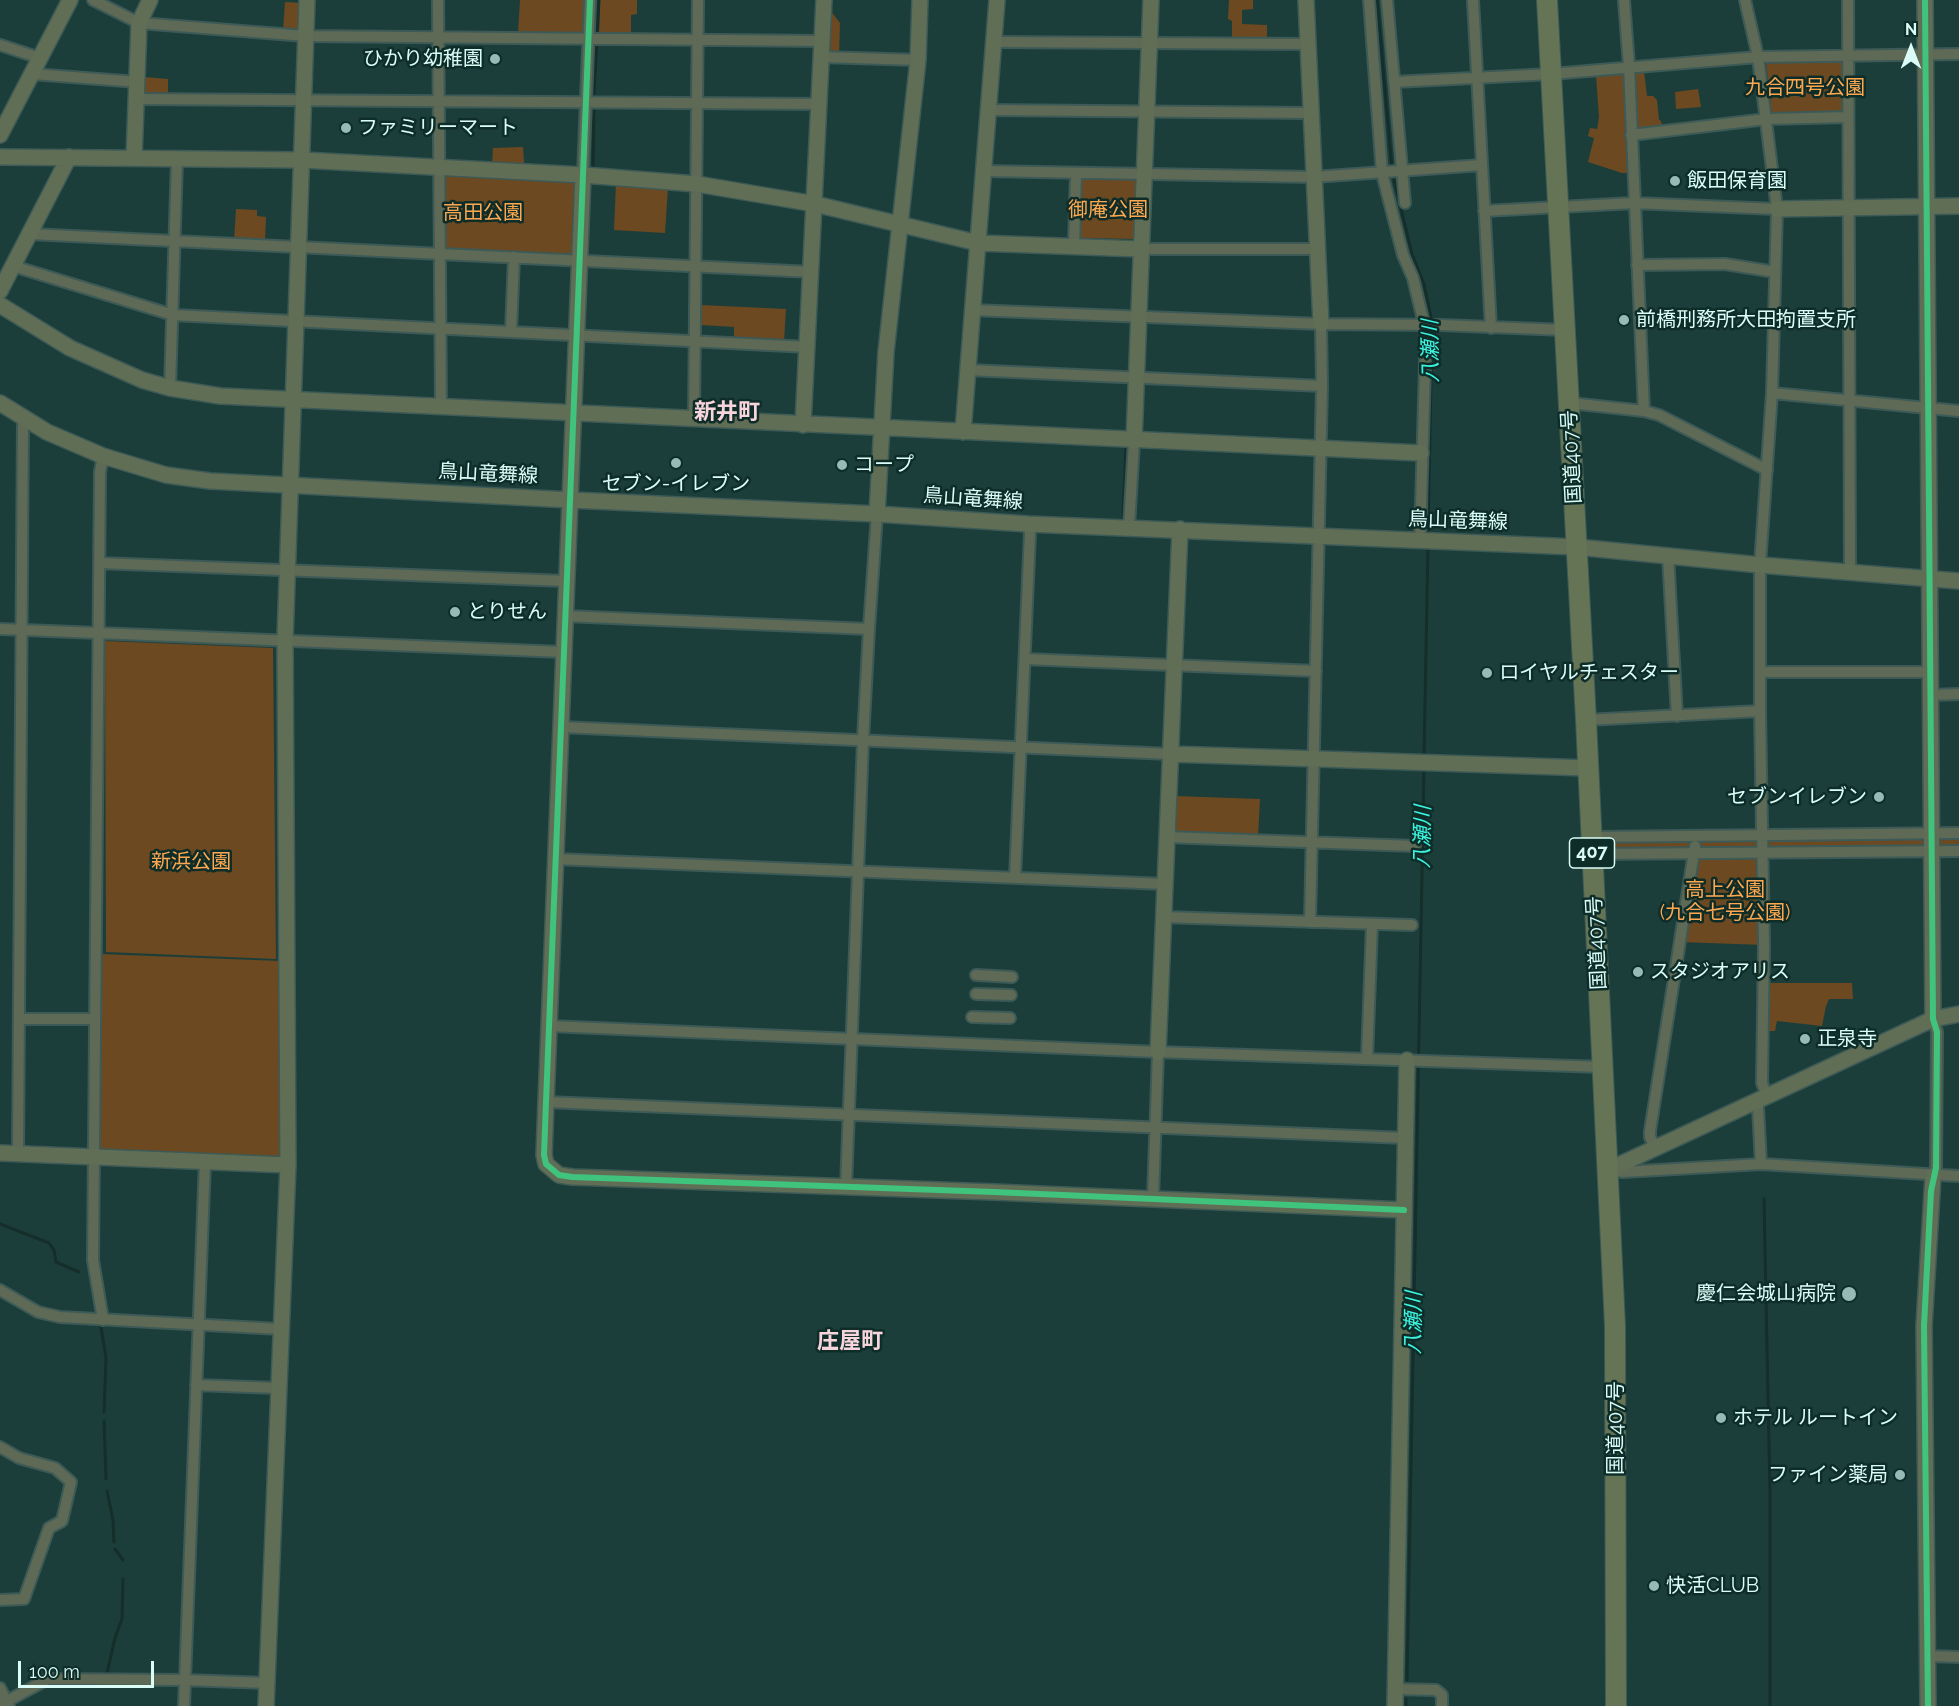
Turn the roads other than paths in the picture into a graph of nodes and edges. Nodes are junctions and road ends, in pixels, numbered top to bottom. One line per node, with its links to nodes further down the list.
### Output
1 (70, 0): 36 (street)
2 (93, 0): 21 (street)
3 (150, 0): 21 (street)
4 (307, 0): 22 (street)
5 (438, 0): 23 (street)
6 (590, 0): 24 (street)
7 (698, 0): 25 (street)
8 (824, 0): 26 (street)
9 (920, 0): 37 (street)
10 (997, 0): 27 (street)
11 (1151, 0): 28 (street)
12 (1306, 0): 29 (street)
13 (1369, 0): 65 (street)
14 (1387, 0): 43 (street)
15 (1473, 0): 41 (street)
16 (1547, 0): 40 (highway, 国道407号 / 407)
17 (1624, 0): 38 (street)
18 (1745, 0): 35 (street)
19 (1848, 0): 33 (street)
20 (1925, 0): 31 (street)
21 (139, 23): 22 (street); 42 (street)
22 (306, 36): 23 (street); 45 (street)
23 (438, 37): 24 (street); 46 (street)
24 (589, 38): 25 (street); 47 (street)
25 (698, 39): 26 (street); 48 (street)
26 (823, 41): 34 (street)
27 (993, 42): 28 (street); 50 (street)
28 (1149, 43): 29 (street); 51 (street)
29 (1308, 44): 52 (street)
30 (0, 45): 36 (street)
31 (1926, 54): 32 (street); 33 (street); 76 (street)
32 (1959, 54)
33 (1848, 56): 35 (street); 53 (street)
34 (822, 57): 37 (street); 49 (street)
35 (1758, 57): 38 (street); 54 (street)
36 (40, 58): 39 (street)
37 (918, 60): 80 (street)
38 (1629, 66): 40 (street); 56 (street)
39 (32, 74): 42 (street); 55 (street)
40 (1551, 74): 41 (street); 75 (highway, 国道407号 / 407)
41 (1477, 77): 43 (street); 62 (street)
42 (138, 82): 44 (street)
43 (1394, 82): 65 (street)
44 (137, 99): 45 (street); 59 (street)
45 (304, 100): 46 (street); 61 (street)
46 (438, 101): 47 (street); 63 (street)
47 (587, 103): 48 (street); 68 (street)
48 (698, 103): 49 (street); 70 (street)
49 (819, 104): 72 (street)
50 (988, 110): 51 (street); 64 (street)
51 (1146, 111): 52 (street); 67 (street)
52 (1311, 113): 69 (street)
53 (1848, 117): 54 (street); 78 (street)
54 (1767, 119): 56 (street); 77 (street)
55 (0, 135)
56 (1631, 135): 73 (street)
57 (0, 157): 58 (street)
58 (69, 157): 59 (street); 81 (street)
59 (135, 158): 60 (street)
60 (177, 159): 61 (street); 82 (street)
61 (302, 160): 63 (street); 84 (street)
62 (1482, 165): 65 (street); 79 (street)
63 (440, 167): 68 (street); 88 (street)
64 (983, 171): 66 (street); 83 (street)
65 (1392, 172): 69 (street); 71 (street); 103 (street)
66 (1076, 173): 67 (street); 85 (street)
67 (1144, 174): 69 (street); 86 (street)
68 (583, 175): 70 (street); 90 (street)
69 (1314, 177): 87 (street)
70 (697, 184): 72 (street); 93 (street)
71 (1406, 203)
72 (815, 204): 80 (street); 94 (street)
73 (1634, 204): 75 (street); 77 (street); 91 (street)
74 (1959, 206): 76 (street)
75 (1558, 207): 79 (street); 106 (highway, 国道407号 / 407)
76 (1928, 207): 78 (street); 121 (street)
77 (1777, 208): 78 (street); 95 (street)
78 (1849, 208): 116 (street)
79 (1484, 211): 104 (street)
80 (900, 224): 83 (street); 128 (street)
81 (30, 234): 82 (street); 92 (street)
82 (174, 241): 84 (street); 99 (street)
83 (978, 243): 85 (street); 98 (street)
84 (299, 247): 88 (street); 101 (street)
85 (1074, 247): 86 (street)
86 (1140, 249): 87 (street); 100 (street)
87 (1317, 249): 102 (street)
88 (440, 254): 89 (street); 105 (street)
89 (514, 257): 90 (street); 107 (street)
90 (580, 261): 93 (street); 108 (street)
91 (1637, 265): 95 (street); 122 (street)
92 (13, 266): 96 (street); 99 (street)
93 (696, 266): 94 (street); 109 (street)
94 (812, 272): 110 (street)
95 (1775, 272): 115 (street)
96 (0, 291)
97 (0, 305): 114 (street)
98 (972, 310): 100 (street); 111 (street)
99 (173, 315): 101 (street); 114 (street)
100 (1137, 317): 102 (street); 112 (street)
101 (297, 322): 105 (street); 117 (street)
102 (1321, 324): 103 (street); 113 (street)
103 (1424, 324): 104 (street); 132 (street)
104 (1491, 328): 106 (street)
105 (441, 330): 107 (street); 120 (street)
106 (1565, 330): 119 (highway, 国道407号 / 407)
107 (511, 332): 108 (street)
108 (577, 336): 109 (street); 124 (street)
109 (695, 341): 110 (street); 126 (street)
110 (808, 347): 127 (street)
111 (968, 370): 112 (street); 129 (street)
112 (1137, 378): 113 (street); 130 (street)
113 (1322, 386): 131 (street)
114 (170, 388): 117 (street)
115 (1772, 393): 116 (street); 134 (street)
116 (1849, 399): 121 (street); 148 (street)
117 (294, 401): 120 (street); 135 (street)
118 (0, 403): 125 (street, 鳥山竜舞線)
119 (1570, 403): 122 (street); 143 (highway, 国道407号 / 407)
120 (441, 408): 124 (street)
121 (1928, 408): 123 (street); 149 (street)
122 (1644, 411): 134 (street)
123 (1959, 411)
124 (574, 414): 126 (street); 136 (street)
125 (23, 419): 133 (street, 鳥山竜舞線); 154 (street)
126 (694, 420): 127 (street)
127 (803, 425): 128 (street)
128 (882, 428): 129 (street); 137 (street)
129 (963, 432): 130 (street)
130 (1134, 441): 131 (street); 139 (street)
131 (1321, 449): 132 (street); 141 (street)
132 (1421, 453): 142 (street)
133 (103, 456): 135 (street, 鳥山竜舞線); 145 (street)
134 (1767, 470): 146 (street)
135 (292, 484): 136 (street, 鳥山竜舞線); 147 (street)
136 (571, 500): 137 (street, 鳥山竜舞線); 150 (street)
137 (878, 514): 138 (street, 鳥山竜舞線); 155 (street)
138 (1028, 524): 139 (street, 鳥山竜舞線); 159 (street)
139 (1129, 527): 140 (street, 鳥山竜舞線)
140 (1180, 530): 141 (street, 鳥山竜舞線); 160 (street)
141 (1318, 536): 142 (street, 鳥山竜舞線); 161 (street)
142 (1425, 541): 143 (street, 鳥山竜舞線)
143 (1577, 547): 144 (street, 鳥山竜舞線); 168 (highway, 国道407号 / 407)
144 (1668, 555): 146 (street, 鳥山竜舞線); 167 (street)
145 (99, 563): 147 (street); 156 (street)
146 (1760, 565): 148 (street, 鳥山竜舞線); 162 (street)
147 (288, 572): 150 (street); 157 (street)
148 (1850, 573): 149 (street, 鳥山竜舞線)
149 (1929, 579): 151 (street, 鳥山竜舞線); 163 (street)
150 (566, 581): 152 (street)
151 (1959, 581)
152 (565, 616): 155 (street); 158 (street)
153 (0, 628): 154 (street)
154 (21, 629): 156 (street); 201 (street)
155 (869, 629): 170 (street)
156 (98, 632): 157 (street); 202 (street)
157 (285, 640): 158 (street); 223 (street)
158 (564, 652): 169 (street)
159 (1025, 659): 160 (street); 171 (street)
160 (1174, 665): 161 (street); 172 (street)
161 (1316, 671): 173 (street)
162 (1761, 672): 163 (street); 166 (street)
163 (1930, 672): 165 (street)
164 (1959, 694): 165 (street)
165 (1930, 695): 175 (street)
166 (1760, 711): 167 (street); 177 (street)
167 (1677, 717): 168 (street)
168 (1586, 720): 174 (highway, 国道407号 / 407)
169 (561, 727): 170 (street); 187 (street)
170 (863, 740): 171 (street); 188 (street)
171 (1022, 748): 172 (street); 189 (street)
172 (1170, 754): 173 (street); 178 (street)
173 (1315, 759): 174 (street); 180 (street)
174 (1588, 768): 182 (highway, 国道407号 / 407)
175 (1931, 833): 176 (street); 177 (street); 183 (street)
176 (1959, 833)
177 (1763, 836): 179 (street); 185 (street)
178 (1166, 837): 180 (street); 190 (street)
179 (1697, 837): 182 (street); 186 (street)
180 (1312, 843): 181 (street); 192 (street)
181 (1415, 846)
182 (1592, 846): 186 (street); 211 (highway, 国道407号 / 407)
183 (1931, 851): 184 (street); 185 (street); 204 (street)
184 (1959, 851)
185 (1761, 852): 186 (street); 212 (street)
186 (1694, 853): 217 (street)
187 (555, 859): 188 (street); 206 (street)
188 (860, 872): 189 (street); 207 (street)
189 (1015, 878): 190 (street)
190 (1165, 884): 191 (street)
191 (1163, 917): 192 (street); 208 (street)
192 (1310, 922): 193 (street)
193 (1372, 924): 194 (street); 209 (street)
194 (1412, 925)
195 (976, 975): 196 (street)
196 (1012, 977)
197 (976, 994): 198 (street)
198 (1011, 995)
199 (1959, 1014): 204 (street)
200 (972, 1017): 203 (street)
201 (19, 1018): 202 (street); 219 (street)
202 (94, 1018): 220 (street)
203 (1010, 1018)
204 (1933, 1019): 205 (street); 212 (street); 226 (street)
205 (1959, 1024)
206 (549, 1026): 207 (street); 213 (street)
207 (852, 1039): 208 (street); 214 (street)
208 (1158, 1052): 209 (street); 215 (street)
209 (1367, 1059): 210 (street)
210 (1414, 1060): 211 (street); 216 (street)
211 (1603, 1067): 224 (highway, 国道407号 / 407)
212 (1761, 1098): 217 (street); 222 (street)
213 (546, 1102): 214 (street); 228 (street)
214 (848, 1116): 215 (street); 228 (street)
215 (1156, 1128): 216 (street); 229 (street)
216 (1405, 1138): 230 (street)
217 (1653, 1148): 224 (street); 225 (street)
218 (0, 1152): 219 (street)
219 (18, 1153): 220 (street)
220 (93, 1156): 221 (street); 232 (street)
221 (205, 1161): 223 (street); 233 (street)
222 (1761, 1164): 225 (street); 226 (street)
223 (288, 1165): 234 (street)
224 (1608, 1170): 225 (street); 250 (highway, 国道407号 / 407)
225 (1653, 1170)
226 (1933, 1176): 227 (street); 239 (street)
227 (1959, 1176)
228 (846, 1187): 229 (street)
229 (1153, 1199): 230 (street)
230 (1404, 1210): 244 (street)
231 (0, 1290): 232 (street)
232 (102, 1320): 233 (street)
233 (198, 1326): 234 (street); 235 (street)
234 (280, 1329): 236 (street)
235 (196, 1385): 236 (street); 241 (street)
236 (278, 1388): 242 (street)
237 (0, 1447): 238 (street)
238 (0, 1600)
239 (1928, 1656): 240 (street); 251 (street)
240 (1959, 1657)
241 (185, 1680): 242 (street); 245 (street); 246 (street)
242 (267, 1683): 247 (street)
243 (0, 1688): 245 (street)
244 (1395, 1689): 248 (street); 249 (street)
245 (5, 1704)
246 (184, 1706)
247 (266, 1706)
248 (1395, 1706)
249 (1442, 1706)
250 (1616, 1706)
251 (1928, 1706)

